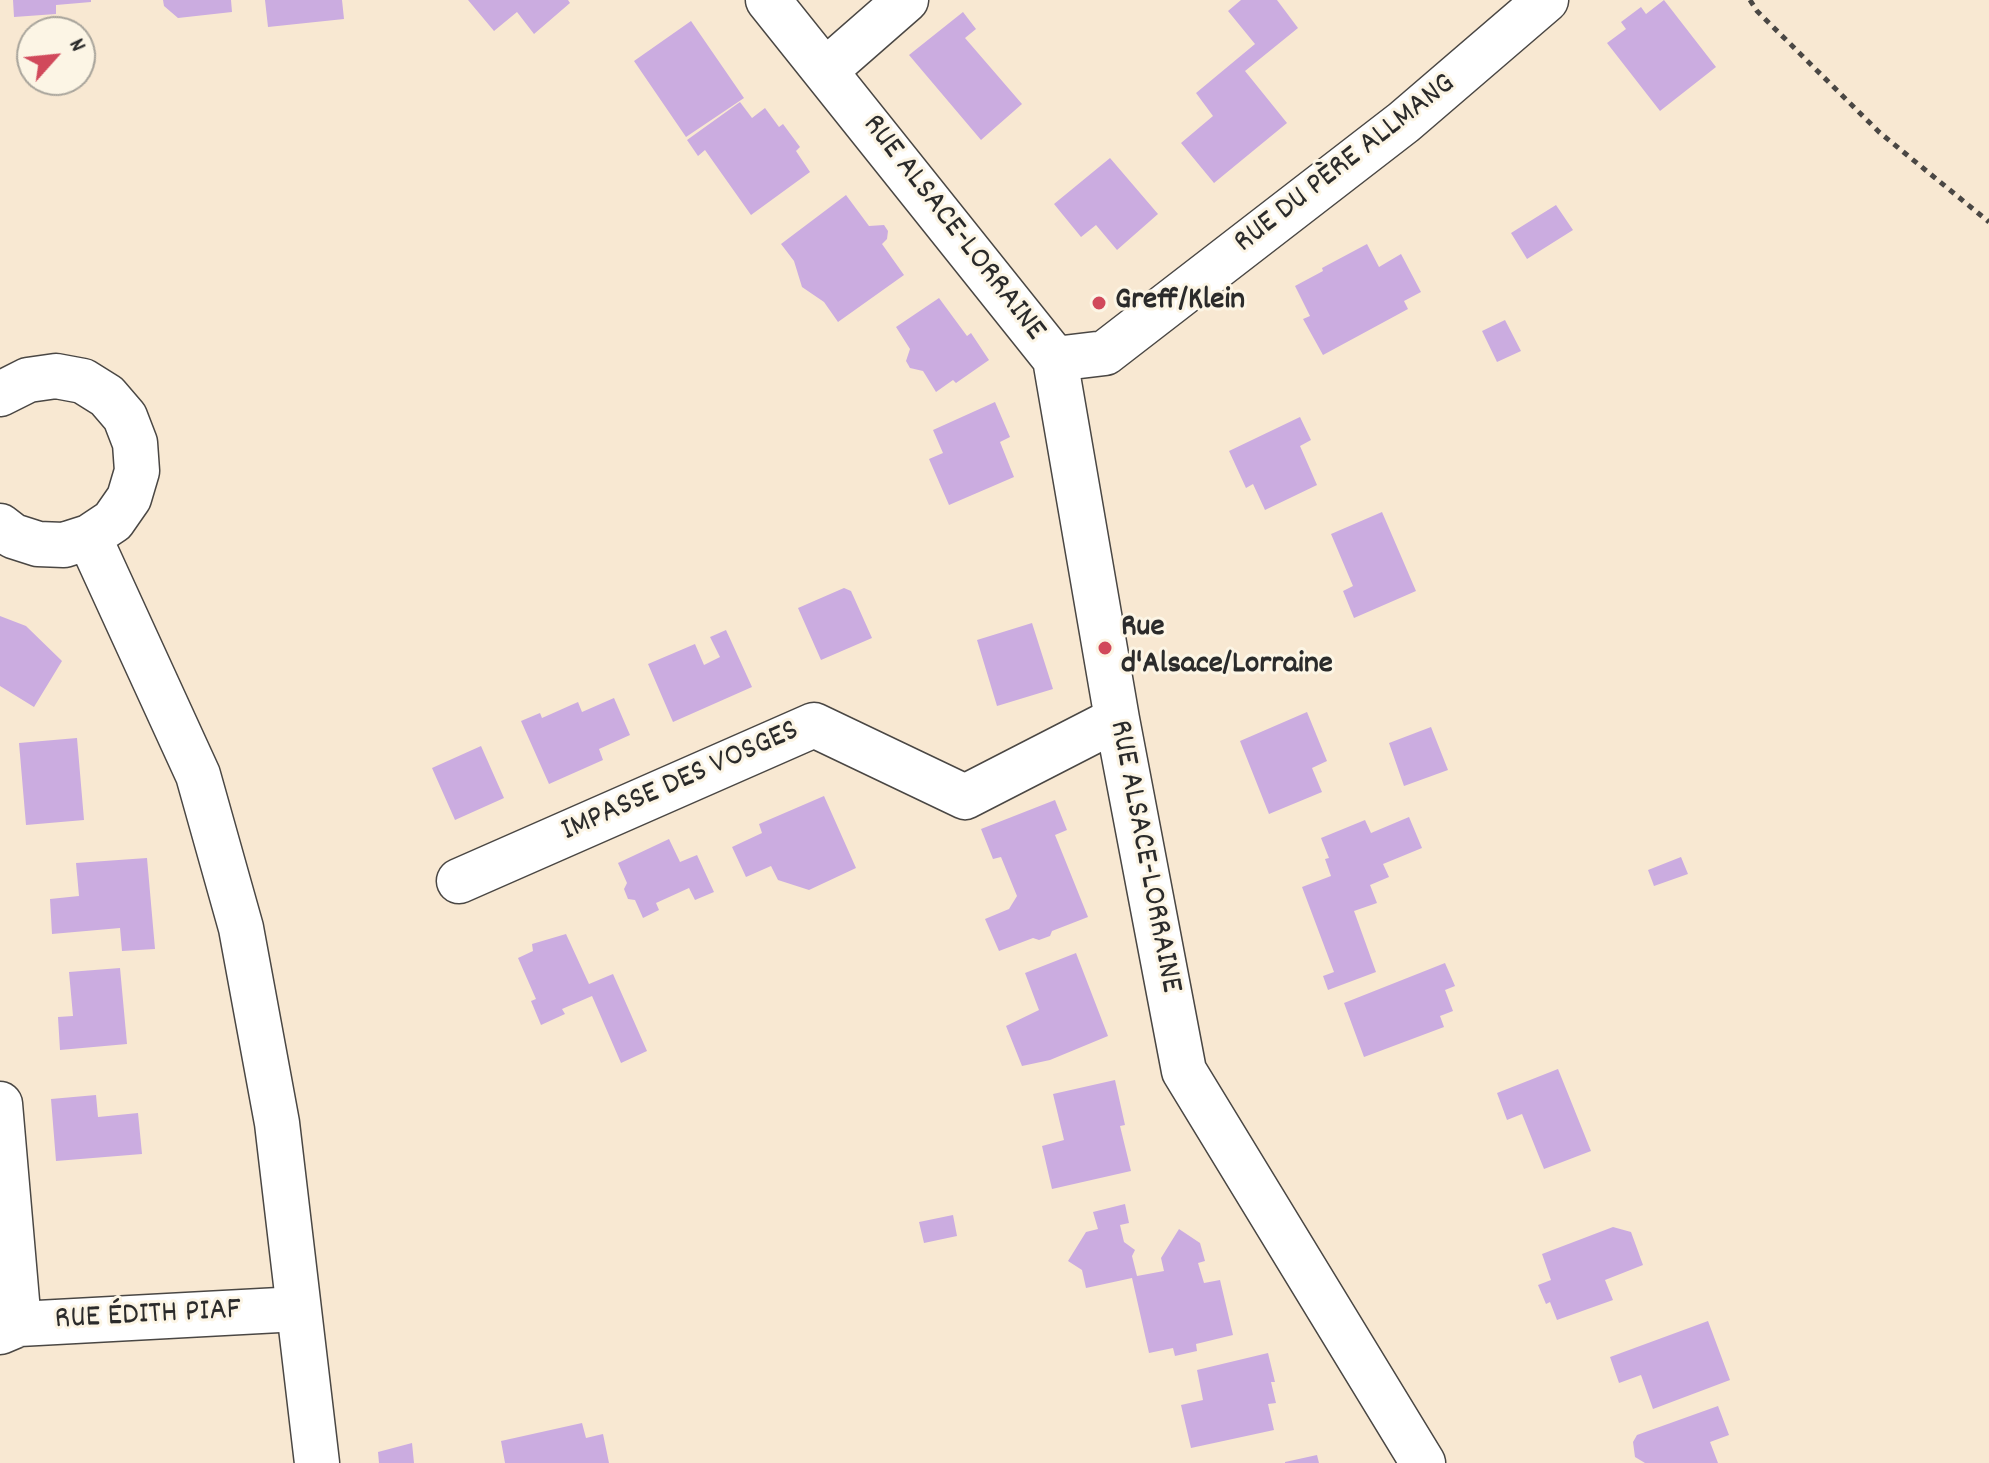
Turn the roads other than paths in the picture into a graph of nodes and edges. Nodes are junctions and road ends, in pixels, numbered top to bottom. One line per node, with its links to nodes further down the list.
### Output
1 (768, 0): 4 (street, RUE ALSACE-LORRAINE)
2 (906, 0): 4 (street)
3 (1546, 0): 5 (street, RUE DU PÈRE ALLMANG)
4 (826, 70): 5 (street, RUE ALSACE-LORRAINE)
5 (1055, 359): 9 (street, RUE ALSACE-LORRAINE)
6 (1, 391): 8 (street)
7 (0, 526): 8 (street)
8 (89, 537): 12 (street)
9 (1117, 719): 10 (street, IMPASSE DES VOSGES); 15 (street, RUE ALSACE-LORRAINE)
10 (459, 881)
11 (0, 1104): 13 (street)
12 (298, 1309): 13 (street, RUE ÉDITH PIAF); 14 (street)
13 (10, 1328)
14 (317, 1463)
15 (1423, 1463)

